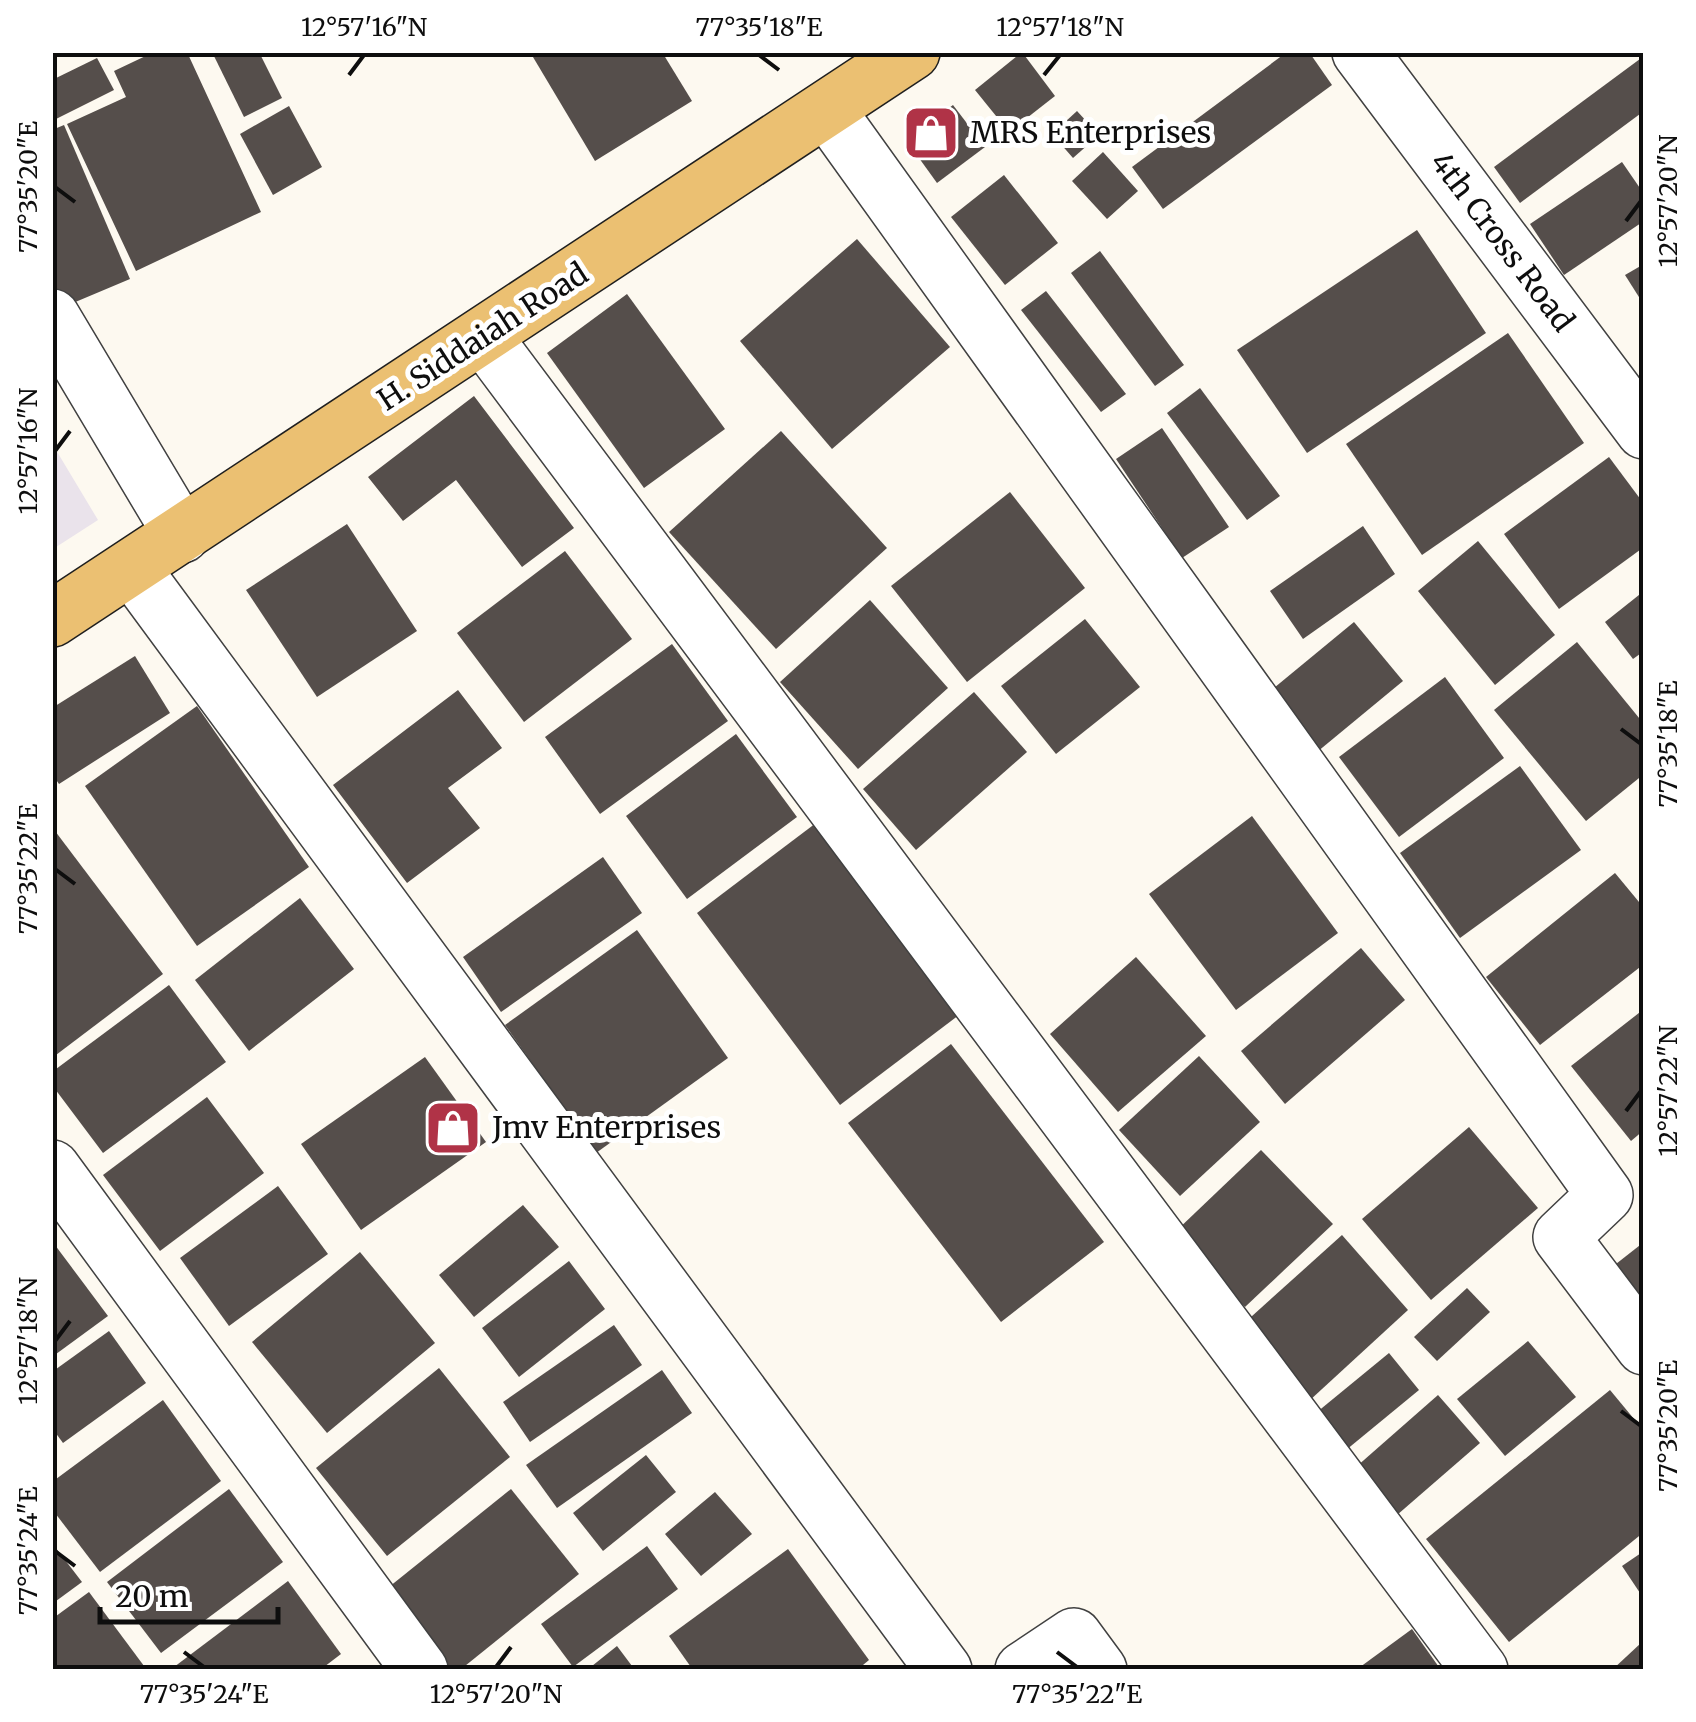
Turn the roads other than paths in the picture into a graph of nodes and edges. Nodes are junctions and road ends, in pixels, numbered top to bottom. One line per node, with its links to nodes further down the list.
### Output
1 (912, 52): 3 (main road, H. Siddaiah Road)
2 (1360, 52): 6 (street, 4th Cross Road)
3 (828, 110): 5 (main road, H. Siddaiah Road); 11 (street)
4 (52, 317): 7 (street)
5 (483, 336): 7 (main road, H. Siddaiah Road); 16 (street)
6 (1644, 432)
7 (182, 535): 8 (main road, H. Siddaiah Road)
8 (132, 568): 9 (main road, H. Siddaiah Road); 13 (street)
9 (52, 619)
10 (52, 1168): 12 (street)
11 (1644, 1348)
12 (420, 1670)
13 (944, 1670)
14 (1023, 1670): 15 (street)
15 (1099, 1670)
16 (1480, 1670)

